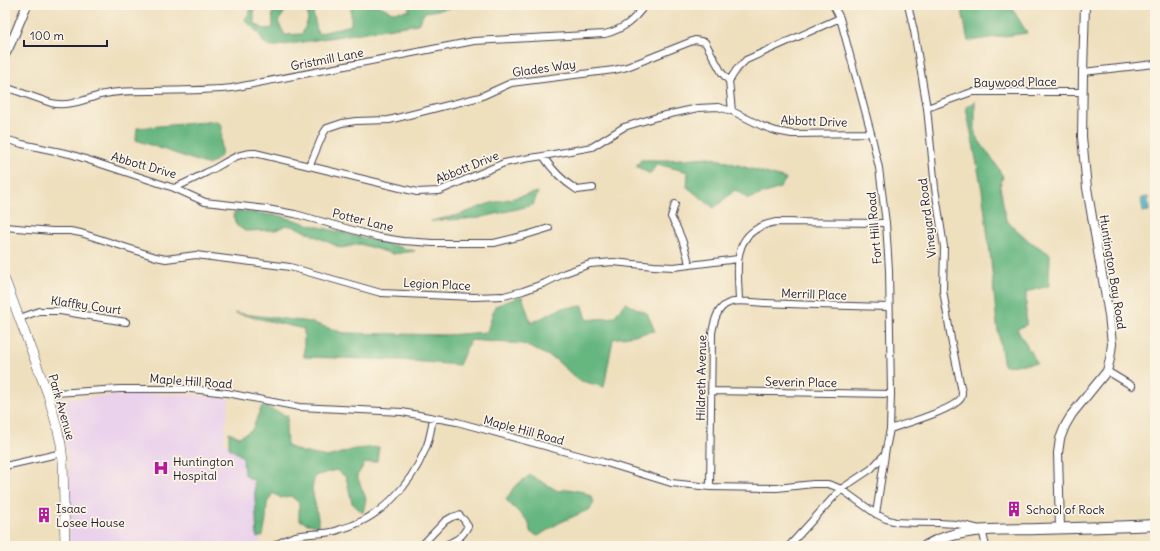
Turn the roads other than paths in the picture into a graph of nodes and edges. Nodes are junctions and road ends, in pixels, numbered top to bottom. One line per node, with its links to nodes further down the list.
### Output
1 (27, 5): 6 (street)
2 (645, 5): 13 (street, Gristmill Lane)
3 (834, 5): 7 (street, Fort Hill Road)
4 (908, 5): 15 (street, Vineyard Road)
5 (1085, 5): 11 (street, Huntington Bay Road)
6 (21, 18): 8 (street); 9 (street)
7 (840, 18): 12 (street); 17 (street, Fort Hill Road)
8 (5, 44)
9 (5, 55)
10 (1155, 64): 11 (street)
11 (1083, 72): 14 (street, Huntington Bay Road)
12 (729, 81): 16 (street, Glades Way); 20 (street, Glades Way)
13 (5, 87)
14 (1082, 92): 15 (street, Baywood Place); 34 (street, Huntington Bay Road)
15 (927, 108): 40 (street, Vineyard Road)
16 (732, 111): 17 (street, Abbott Drive); 19 (street, Abbott Drive)
17 (871, 133): 24 (street, Fort Hill Road)
18 (5, 139): 21 (street, Abbott Drive)
19 (543, 156): 20 (street, Abbott Drive); 22 (street)
20 (310, 165): 21 (street, Abbott Drive)
21 (174, 188): 26 (street, Potter Lane)
22 (593, 188)
23 (675, 204): 28 (street)
24 (886, 222): 27 (street); 31 (street, Fort Hill Road)
25 (5, 227): 28 (street, Legion Place)
26 (549, 228)
27 (738, 259): 28 (street, Legion Place); 30 (street)
28 (689, 265)
29 (5, 280): 32 (main road, Park Avenue)
30 (738, 301): 31 (street, Merrill Place); 36 (street, Hildreth Avenue)
31 (889, 307): 37 (street, Fort Hill Road)
32 (20, 318): 33 (street, Klaffky Court); 38 (main road, Park Avenue)
33 (126, 322)
34 (1107, 371): 35 (street); 48 (street, Huntington Bay Road)
35 (1132, 386)
36 (711, 392): 37 (street, Severin Place); 44 (street, Hildreth Avenue)
37 (891, 394): 40 (street, Fort Hill Road)
38 (48, 395): 39 (street, Maple Hill Road); 41 (main road, Park Avenue)
39 (433, 418): 44 (street, Maple Hill Road); 51 (street)
40 (890, 429): 42 (street, Fort Hill Road)
41 (62, 453): 43 (street); 50 (main road, Park Avenue)
42 (885, 454): 45 (street); 46 (street, Fort Hill Road)
43 (5, 466)
44 (710, 487): 45 (street, Maple Hill Road)
45 (841, 490): 46 (street, Maple Hill Road); 54 (street)
46 (876, 514): 49 (street, Maple Hill Road)
47 (1155, 525): 48 (main road)
48 (1060, 528): 49 (main road)
49 (982, 530): 55 (main road); 56 (street)
50 (65, 546)
51 (274, 546)
52 (422, 546): 53 (street)
53 (443, 546)
54 (789, 546)
55 (926, 546)
56 (986, 546)

